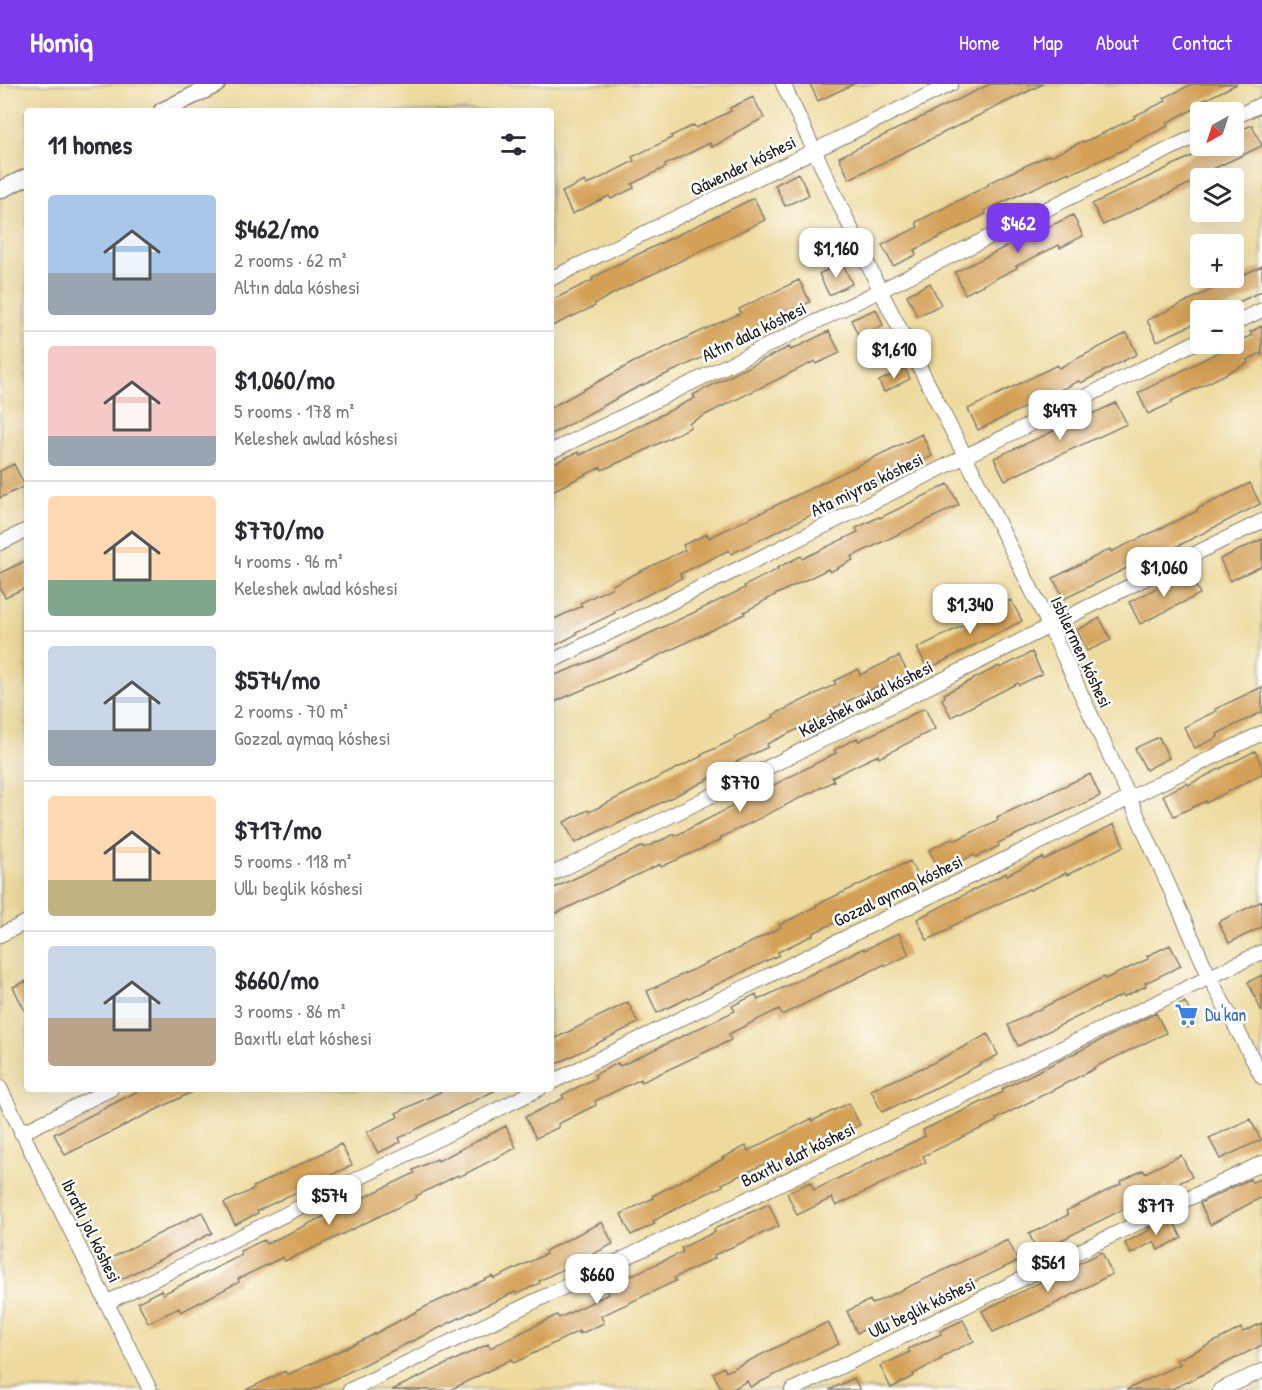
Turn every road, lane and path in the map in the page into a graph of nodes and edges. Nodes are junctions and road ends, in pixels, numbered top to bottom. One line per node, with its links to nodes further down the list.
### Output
1 (217, 84): 5 (main road)
2 (783, 84): 8 (street, Isbilermen kóshesi)
3 (951, 84): 8 (street, Qáwender kóshesi)
4 (1262, 104): 6 (street)
5 (168, 108)
6 (1244, 113)
7 (1190, 139): 12 (street, Altın dala kóshesi)
8 (813, 152): 11 (street, Qáwender kóshesi); 12 (street, Isbilermen kóshesi)
9 (24, 178): 10 (main road)
10 (0, 190)
11 (554, 277)
12 (880, 290): 16 (street, Altın dala kóshesi); 17 (street, Isbilermen kóshesi)
13 (1262, 310): 14 (street)
14 (1244, 319)
15 (1190, 345): 17 (street, Ata miyras kóshesi)
16 (554, 450)
17 (965, 456): 21 (street, Isbilermen kóshesi); 22 (street, Ata miyras kóshesi)
18 (1262, 521): 21 (street, Keleshek awlad kóshesi)
19 (24, 531): 20 (street)
20 (0, 543)
21 (1049, 625): 24 (street, Isbilermen kóshesi); 25 (street, Keleshek awlad kóshesi)
22 (554, 660)
23 (1262, 733): 24 (street, Gozzal aymaq kóshesi)
24 (1129, 797): 29 (street, Isbilermen kóshesi); 31 (street, Gozzal aymaq kóshesi)
25 (554, 873)
26 (24, 923): 27 (street)
27 (0, 935)
28 (1262, 952): 29 (street, Baxıtlı elat kóshesi)
29 (1210, 978): 30 (street, Isbilermen kóshesi); 40 (street, Baxıtlı elat kóshesi)
30 (1262, 1077)
31 (554, 1081)
32 (0, 1088): 35 (street, Ibratlı jol kóshesi)
33 (105, 1092): 35 (street)
34 (533, 1092): 37 (street)
35 (21, 1133): 37 (street, Ibratlı jol kóshesi)
36 (1262, 1163): 41 (street, Ullı beglik kóshesi)
37 (106, 1303): 39 (street, Ibratlı jol kóshesi)
38 (1262, 1371): 42 (street)
39 (150, 1390)
40 (350, 1390)
41 (792, 1390)
42 (1220, 1390)

